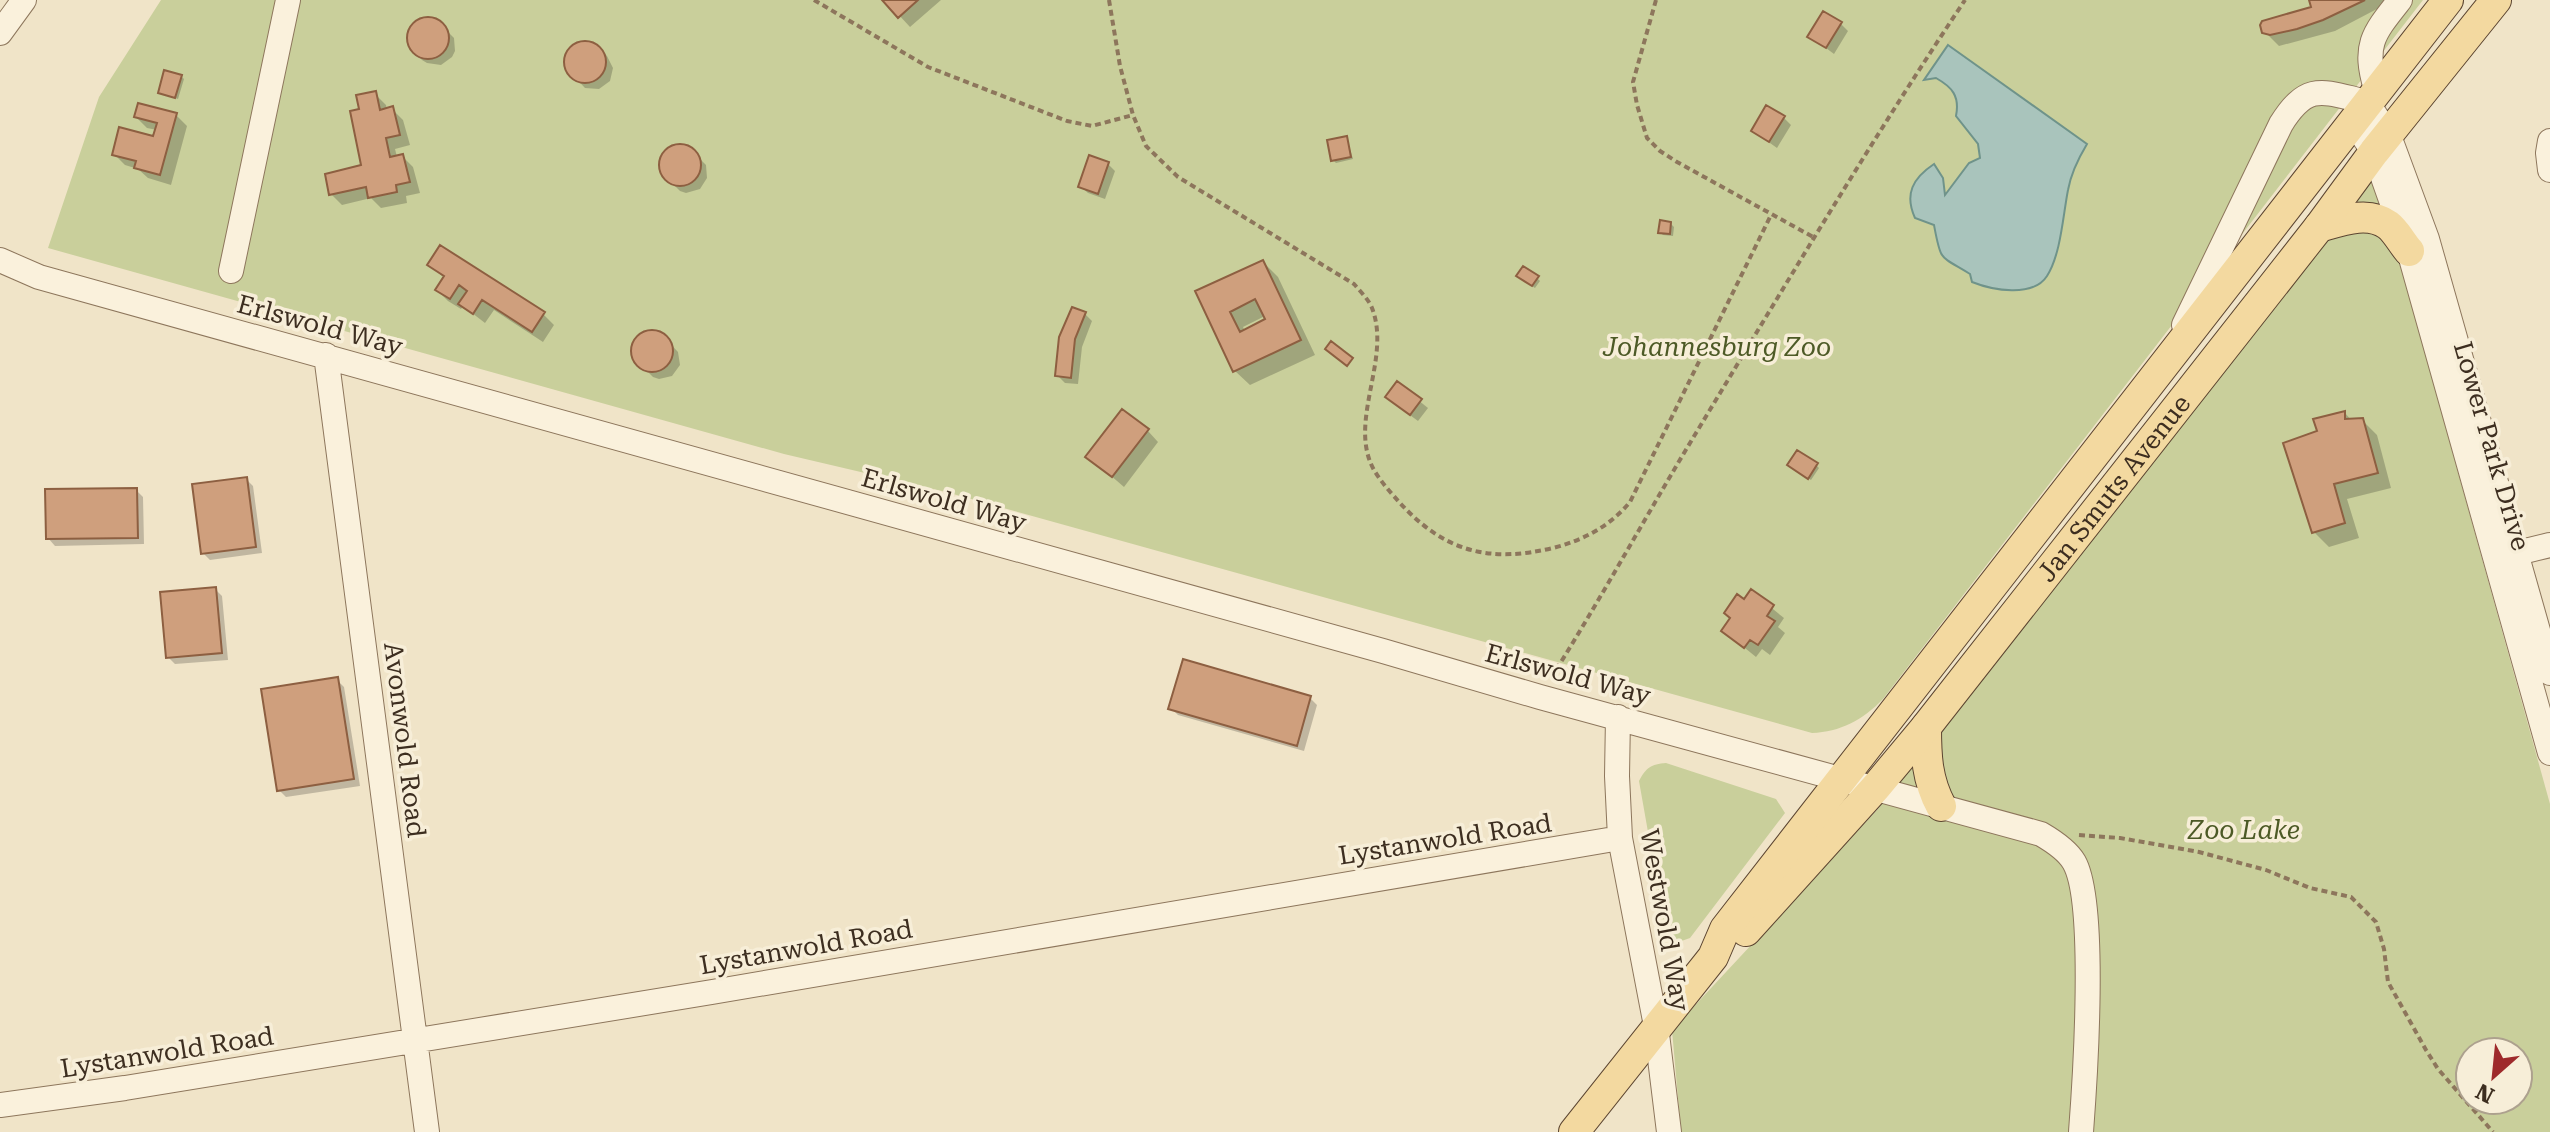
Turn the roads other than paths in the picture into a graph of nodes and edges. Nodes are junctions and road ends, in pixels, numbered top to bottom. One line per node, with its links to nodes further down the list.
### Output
1 (24, 0): 6 (street)
2 (288, 0): 14 (street)
3 (2400, 0): 7 (street)
4 (2448, 0): 7 (main road, Jan Smuts Avenue)
5 (2496, 0): 9 (main road, Jan Smuts Avenue)
6 (0, 33)
7 (2365, 104): 9 (street, Lower Park Drive); 17 (main road, Jan Smuts Avenue); 17 (street)
8 (2550, 141): 10 (street)
9 (2381, 144): 11 (main road, Jan Smuts Avenue); 12 (street, Lower Park Drive); 15 (street, Lower Park Drive)
10 (2550, 170)
11 (2319, 227): 12 (main road); 22 (main road, Jan Smuts Avenue)
12 (2409, 251): 15 (street, Lower Park Drive)
13 (0, 260): 16 (street, Erlswold Way)
14 (231, 271)
15 (2430, 290): 19 (street, Lower Park Drive)
16 (326, 355): 21 (street, Erlswold Way); 30 (street, Avonwold Road)
17 (2169, 356): 24 (main road, Jan Smuts Avenue)
18 (2550, 545): 19 (street)
19 (2505, 556): 20 (street, Lower Park Drive); 23 (street, Lower Park Drive)
20 (2550, 673)
21 (1618, 717): 24 (street, Erlswold Way); 27 (street, Westwold Way)
22 (1926, 727): 25 (main road, Jan Smuts Avenue); 26 (main road)
23 (2550, 753)
24 (1840, 779): 25 (street, Erlswold Way); 28 (main road, Jan Smuts Avenue)
25 (1876, 787): 26 (street, Erlswold Way); 28 (main road, Jan Smuts Avenue)
26 (1941, 806): 35 (street, Erlswold Way)
27 (1620, 838): 29 (street, Westwold Way); 30 (street, Lystanwold Road)
28 (1713, 957): 29 (main road, Jan Smuts Avenue)
29 (1656, 1026): 33 (main road, Jan Smuts Avenue); 34 (street, Westwold Way)
30 (416, 1040): 31 (street, Lystanwold Road); 32 (street, Avonwold Road)
31 (0, 1105)
32 (427, 1132)
33 (1574, 1132)
34 (1669, 1132)
35 (2081, 1132)

